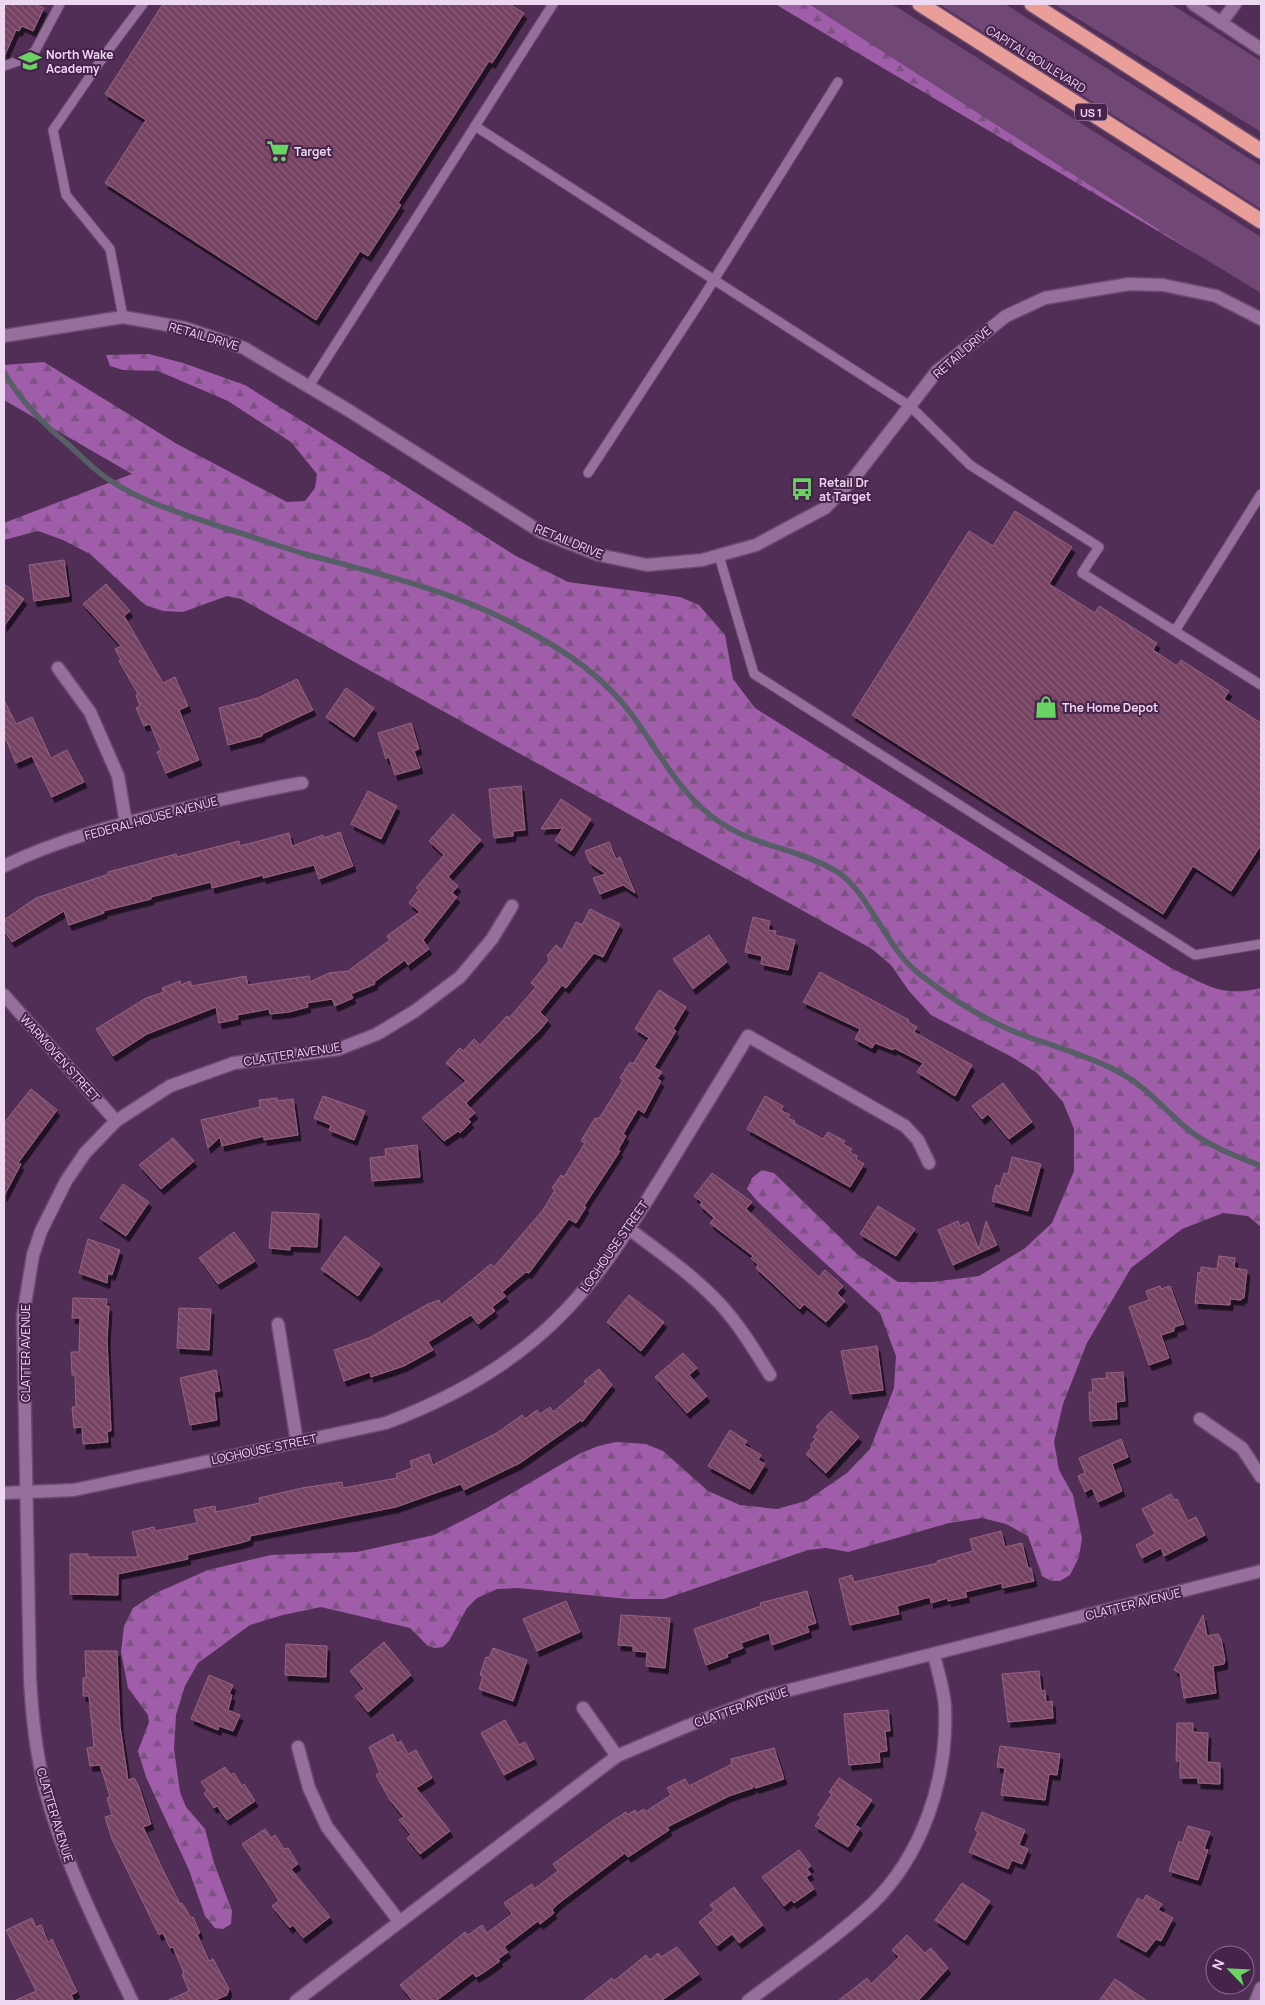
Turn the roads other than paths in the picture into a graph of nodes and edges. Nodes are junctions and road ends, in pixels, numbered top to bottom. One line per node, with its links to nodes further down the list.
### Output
1 (60, 4): 10 (lane)
2 (143, 4): 16 (lane)
3 (553, 4): 12 (lane)
4 (920, 4): 14 (highway, CAPITAL BOULEVARD / US 1)
5 (1032, 4): 13 (highway)
6 (1193, 4): 8 (street)
7 (1234, 4): 8 (street)
8 (1221, 23): 9 (street)
9 (1261, 49)
10 (4, 66)
11 (838, 82): 15 (lane)
12 (475, 126): 15 (lane); 19 (lane)
13 (1261, 151)
14 (1261, 221)
15 (714, 280): 20 (lane); 21 (lane)
16 (123, 317): 18 (street, RETAIL DRIVE); 19 (street, RETAIL DRIVE)
17 (1261, 318): 20 (street, RETAIL DRIVE)
18 (4, 336)
19 (309, 386): 23 (street, RETAIL DRIVE)
20 (910, 406): 23 (street, RETAIL DRIVE); 24 (lane)
21 (588, 473)
22 (1261, 494): 24 (lane)
23 (719, 556): 31 (lane)
24 (1175, 631): 26 (lane)
25 (58, 668): 28 (street)
26 (1261, 685)
27 (302, 783): 28 (street, FEDERAL HOUSE AVENUE)
28 (126, 823): 29 (street, FEDERAL HOUSE AVENUE)
29 (4, 866)
30 (512, 906): 33 (street, CLATTER AVENUE)
31 (1261, 944)
32 (4, 995): 33 (street, WARMOVEN STREET)
33 (116, 1121): 42 (street, CLATTER AVENUE)
34 (929, 1163): 35 (street, LOGHOUSE STREET)
35 (629, 1229): 37 (street); 39 (street, LOGHOUSE STREET)
36 (278, 1324): 39 (street)
37 (770, 1375)
38 (1200, 1419): 40 (street)
39 (297, 1442): 42 (street, LOGHOUSE STREET)
40 (1261, 1476)
41 (4, 1493): 42 (street, LOGHOUSE STREET)
42 (28, 1493): 50 (street, CLATTER AVENUE)
43 (1261, 1571): 44 (street, CLATTER AVENUE)
44 (934, 1655): 47 (street, CLATTER AVENUE); 52 (street)
45 (583, 1708): 47 (street)
46 (298, 1747): 48 (street)
47 (617, 1756): 48 (street, CLATTER AVENUE)
48 (399, 1921): 51 (street, CLATTER AVENUE)
49 (1261, 1988): 53 (street)
50 (132, 2001)
51 (296, 2001)
52 (748, 2001)
53 (1256, 2001)

